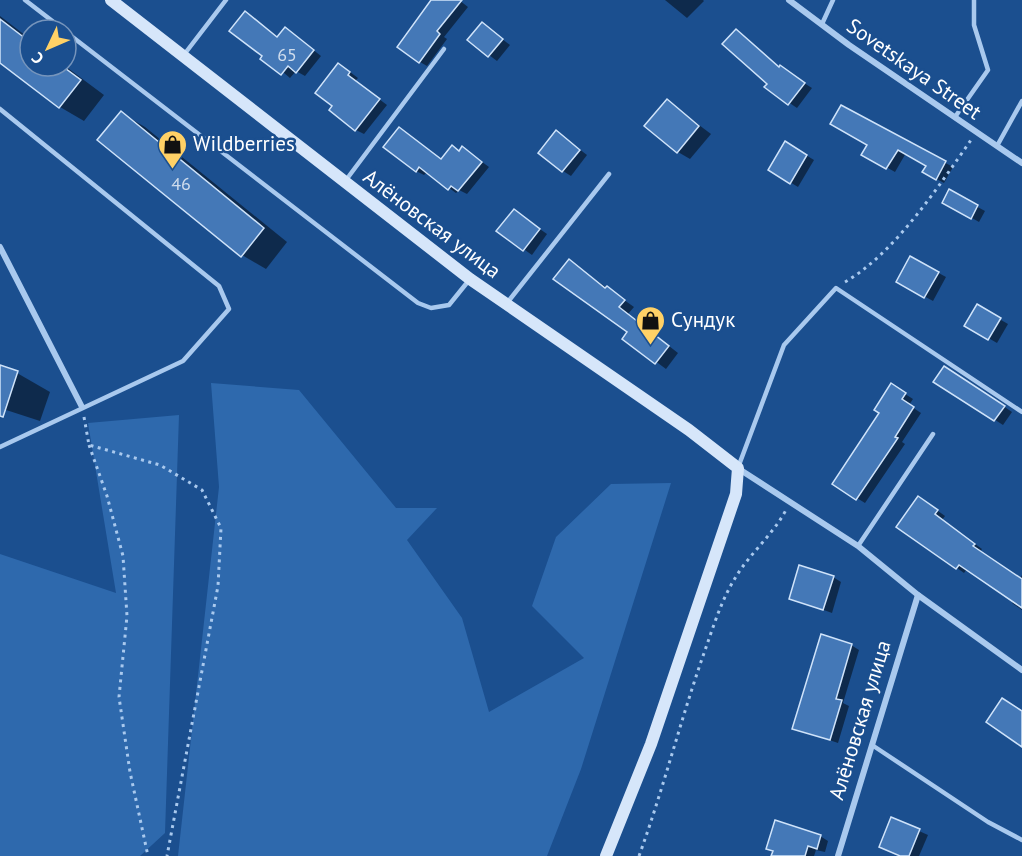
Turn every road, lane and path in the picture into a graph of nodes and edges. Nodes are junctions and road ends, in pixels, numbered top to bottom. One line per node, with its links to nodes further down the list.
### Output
1 (25, 0): 7 (lane)
2 (111, 0): 11 (street, Алёновская улица)
3 (226, 0): 11 (lane)
4 (789, 0): 8 (street, Sovetskaya Street)
5 (832, 0): 8 (lane)
6 (974, 0): 14 (lane)
7 (48, 18)
8 (822, 24): 14 (street, Sovetskaya Street)
9 (78, 41): 21 (lane)
10 (444, 48): 19 (lane)
11 (183, 56): 19 (street, Алёновская улица)
12 (1022, 101): 16 (lane)
13 (0, 110): 24 (lane)
14 (956, 117): 15 (street, Sovetskaya Street)
15 (976, 132): 16 (street, Sovetskaya Street); 22 (path)
16 (997, 146): 17 (street, Sovetskaya Street)
17 (1022, 163)
18 (609, 174): 23 (lane)
19 (344, 182): 21 (street, Алёновская улица)
20 (0, 247): 24 (street)
21 (470, 279): 23 (street, Алёновская улица)
22 (836, 288): 25 (lane); 29 (lane)
23 (506, 305): 29 (street, Алёновская улица)
24 (82, 407): 27 (path); 28 (lane)
25 (1022, 412)
26 (933, 434): 31 (lane)
27 (89, 445): 36 (path); 37 (path)
28 (0, 447)
29 (738, 468): 30 (street); 38 (street)
30 (789, 503): 31 (street); 39 (path)
31 (858, 546): 32 (street)
32 (918, 595): 33 (street); 34 (street, Алёновская улица)
33 (1022, 670)
34 (872, 745): 35 (lane); 40 (street, Алёновская улица)
35 (1022, 840)
36 (148, 856)
37 (167, 856)
38 (606, 856)
39 (639, 856)
40 (838, 856)

